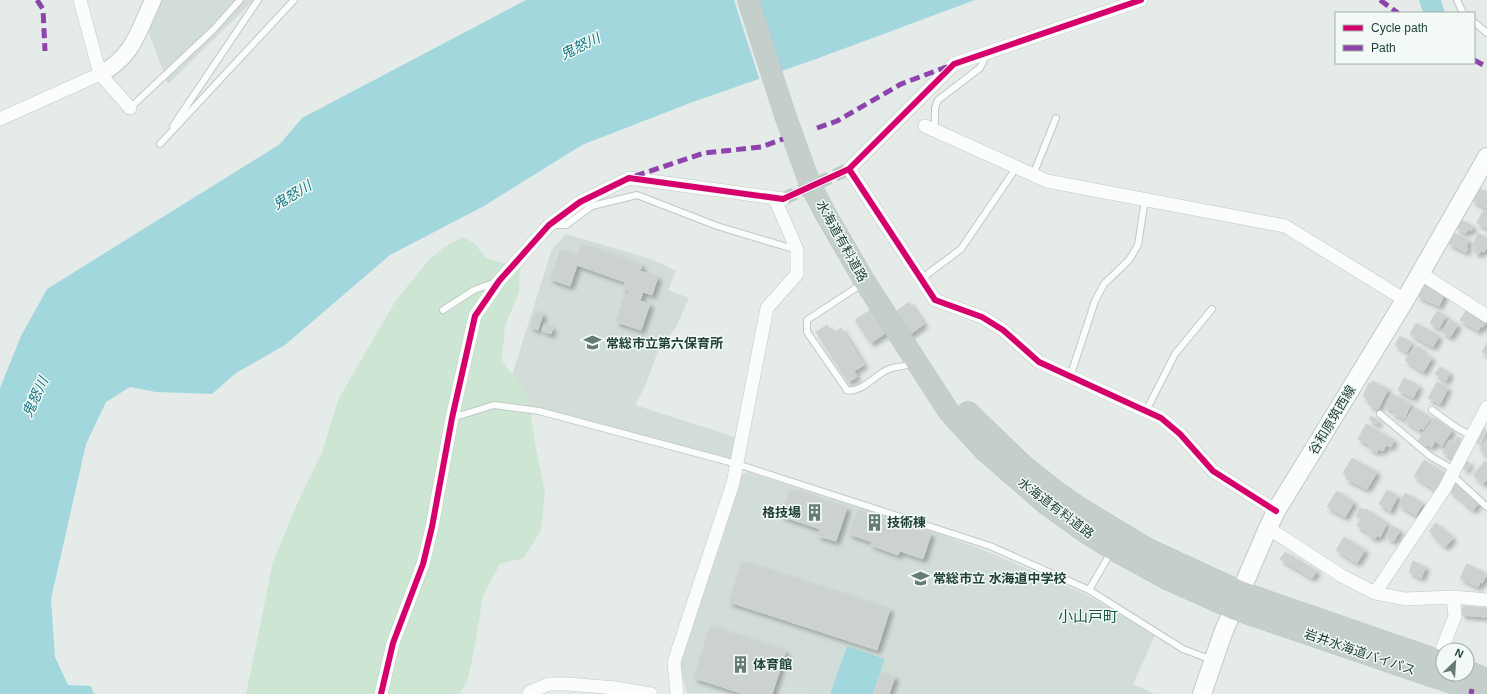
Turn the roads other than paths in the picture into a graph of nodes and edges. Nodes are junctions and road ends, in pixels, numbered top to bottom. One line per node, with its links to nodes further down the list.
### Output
1 (80, 0): 13 (street)
2 (153, 0): 13 (street)
3 (240, 0): 14 (lane)
4 (258, 0): 5 (lane)
5 (294, 0)
6 (748, 0): 27 (highway, 水海道有料道路)
7 (1141, 0): 12 (street)
8 (1457, 0): 9 (lane)
9 (1463, 12)
10 (1475, 23): 11 (lane)
11 (1487, 32)
12 (987, 52): 17 (lane); 25 (street)
13 (100, 74): 14 (street); 16 (street)
14 (130, 108)
15 (1056, 118): 20 (lane)
16 (0, 119)
17 (930, 128): 19 (street)
18 (1487, 157): 24 (main road, 谷和原筑西線)
19 (1016, 168): 20 (street); 25 (lane)
20 (1033, 175): 21 (street)
21 (1145, 200): 28 (street); 33 (lane)
22 (549, 225): 23 (lane); 23 (street); 26 (street)
23 (797, 250): 40 (street)
24 (1420, 272): 28 (main road, 谷和原筑西線); 31 (street)
25 (921, 279): 33 (street)
26 (499, 281): 30 (lane); 38 (street)
27 (865, 282): 32 (highway, 水海道有料道路); 32 (lane)
28 (1405, 300): 43 (main road, 谷和原筑西線)
29 (1212, 309): 36 (lane)
30 (443, 310)
31 (1487, 316)
32 (914, 360): 49 (highway, 水海道有料道路)
33 (1070, 377): 36 (street)
34 (1487, 408): 39 (street)
35 (1432, 410): 39 (lane)
36 (1146, 411): 43 (street)
37 (1380, 414): 41 (lane)
38 (452, 418): 40 (lane); 57 (street)
39 (1472, 436): 41 (street)
40 (737, 464): 46 (lane); 60 (street)
41 (1453, 472): 42 (lane); 47 (street)
42 (1487, 507)
43 (1276, 512): 44 (main road, 谷和原筑西線)
44 (1268, 528): 47 (street); 49 (main road, 谷和原筑西線)
45 (1107, 559): 46 (lane)
46 (1089, 590): 52 (lane)
47 (1375, 593): 48 (street)
48 (1452, 597): 50 (street); 51 (street)
49 (1238, 600): 52 (main road, 谷和原筑西線); 53 (highway, 岩井水海道バイパス)
50 (1487, 600)
51 (1446, 642)
52 (1214, 661): 61 (main road, 谷和原筑西線)
53 (1435, 665)
54 (1475, 674): 55 (highway)
55 (1487, 679)
56 (1466, 682): 62 (highway, 岩井水海道バイパス)
57 (381, 694)
58 (529, 694): 59 (street)
59 (651, 694)
60 (677, 694)
61 (1202, 694)
62 (1487, 694)

